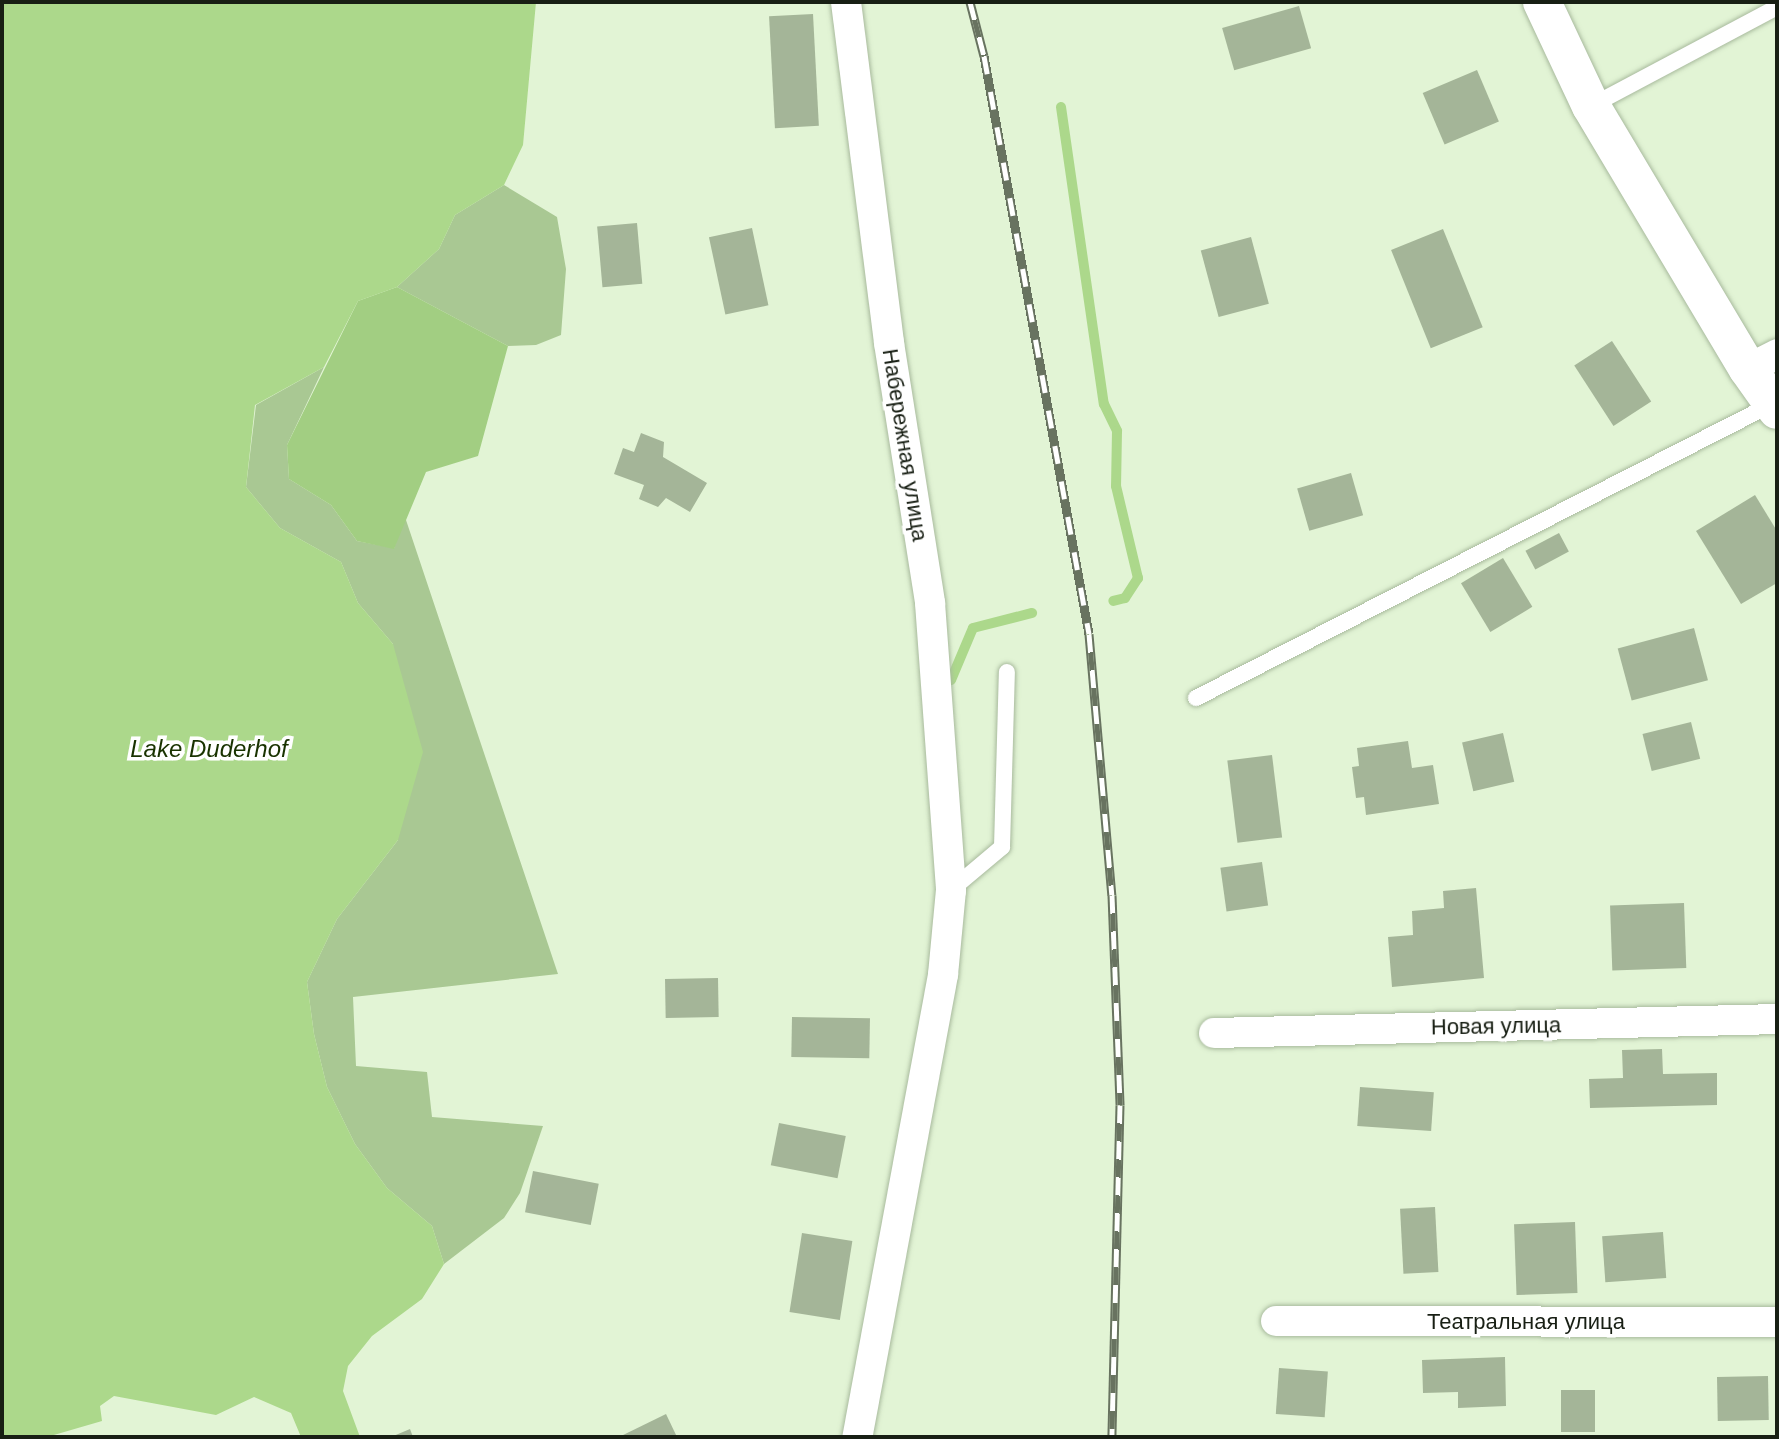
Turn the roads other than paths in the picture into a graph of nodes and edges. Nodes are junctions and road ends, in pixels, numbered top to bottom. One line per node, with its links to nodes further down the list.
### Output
1 (846, 2): 9 (street, Набережная улица)
2 (1542, 2): 4 (street)
3 (1777, 7): 4 (lane)
4 (1591, 106): 5 (street)
5 (1762, 362): 6 (street)
6 (1774, 407): 8 (lane)
7 (1007, 672): 9 (lane)
8 (1196, 698)
9 (951, 890): 14 (street, Набережная улица)
10 (1777, 1019): 11 (street, Новая улица)
11 (1214, 1033)
12 (1276, 1321): 13 (street, Театральная улица)
13 (1777, 1322)
14 (857, 1437)

